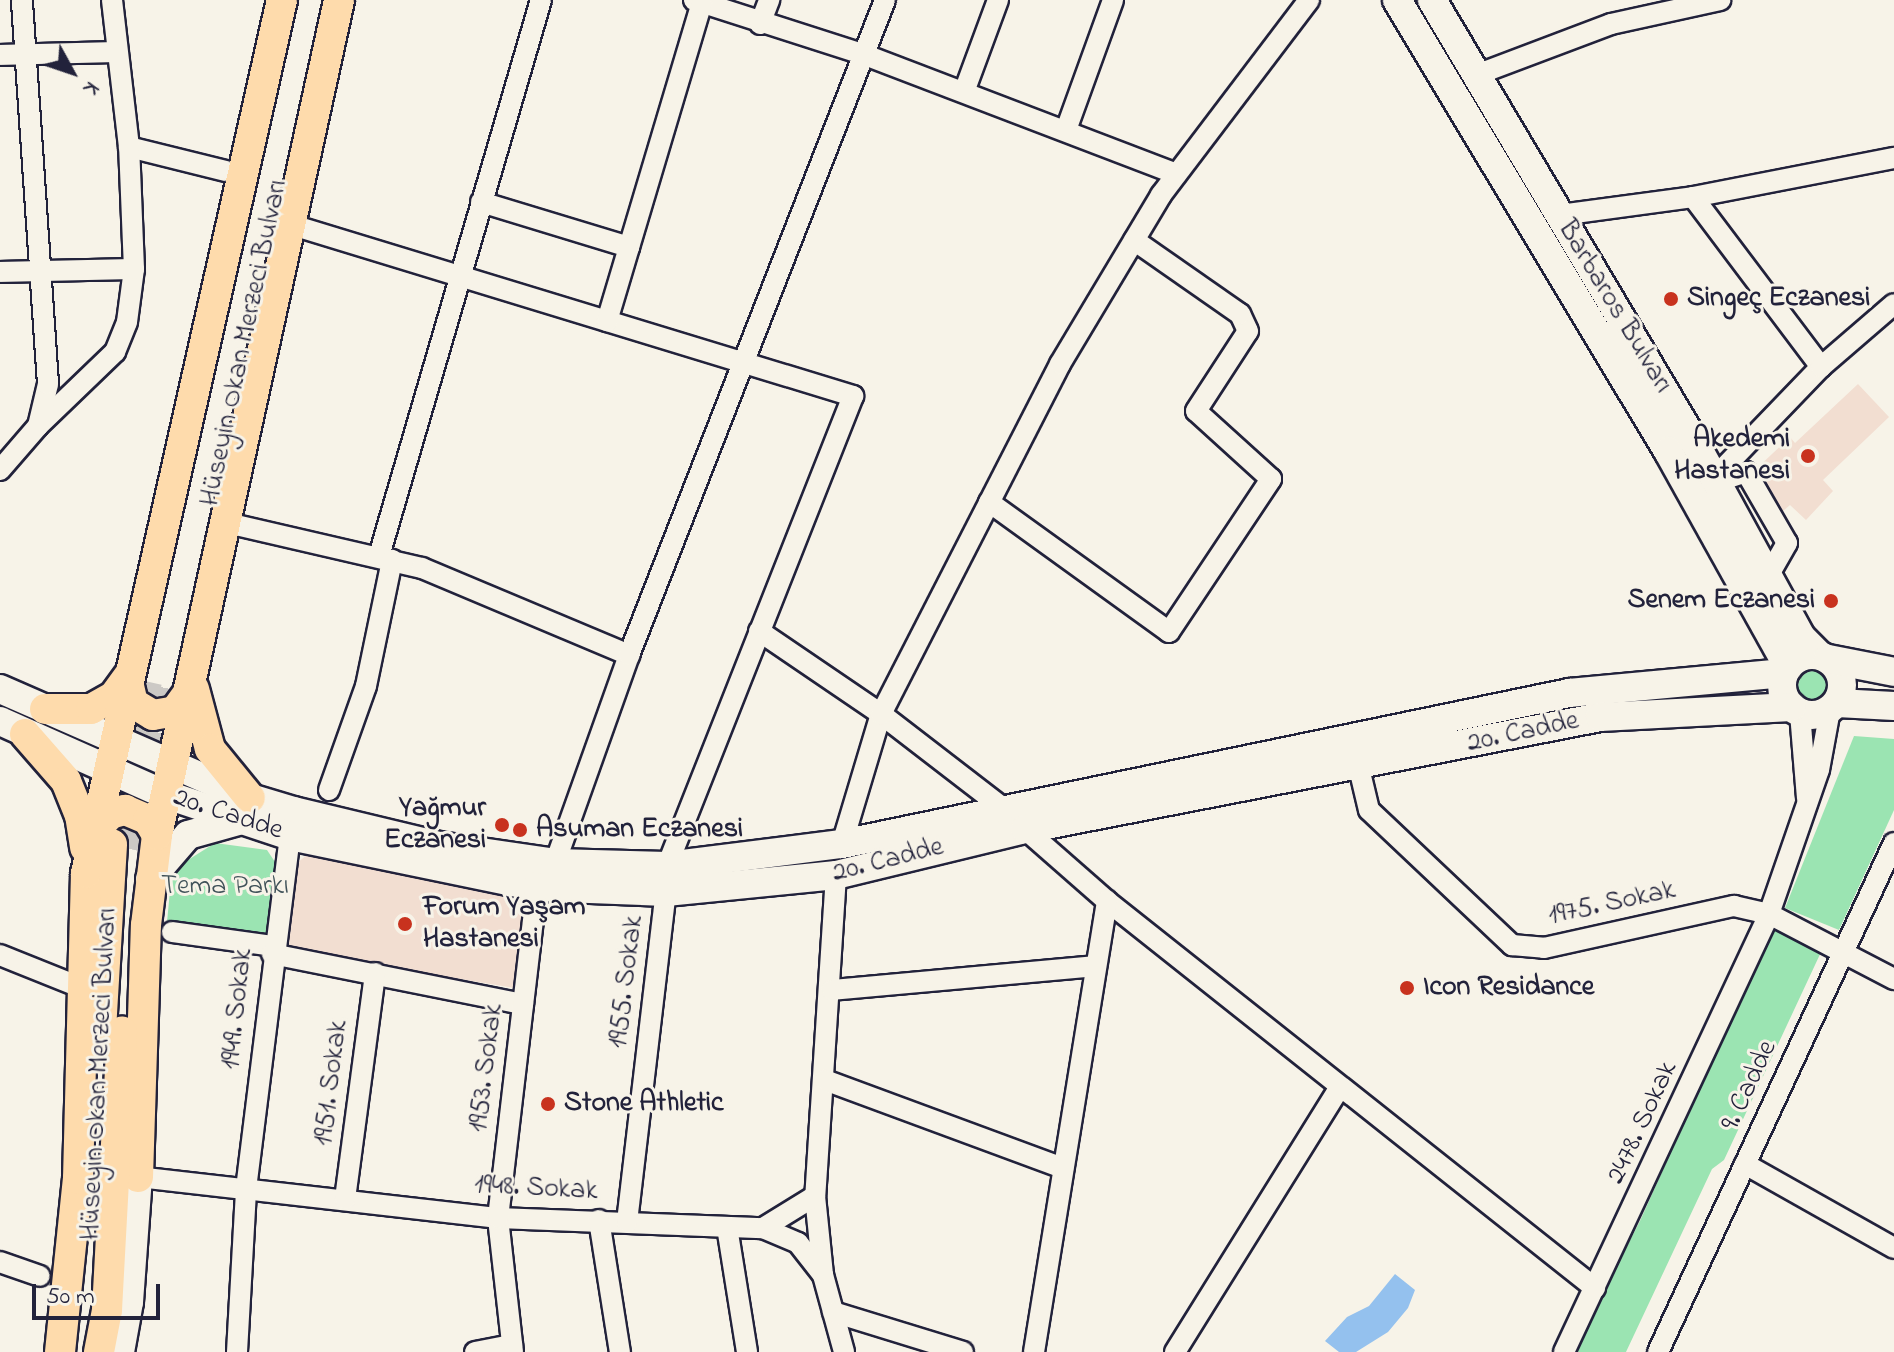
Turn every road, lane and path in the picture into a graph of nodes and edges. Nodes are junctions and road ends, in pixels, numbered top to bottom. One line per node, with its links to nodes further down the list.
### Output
1 (22, 0): 20 (street)
2 (112, 0): 18 (street)
3 (282, 0): 56 (main road)
4 (297, 0): 56 (main road, Hüseyin Okan Merzeci Bulvarı)
5 (323, 0): 56 (main road, Hüseyin Okan Merzeci Bulvarı)
6 (339, 0): 32 (main road)
7 (541, 0): 30 (street)
8 (769, 0): 17 (street)
9 (885, 0): 21 (street)
10 (998, 0): 23 (street)
11 (1113, 0): 24 (street)
12 (1309, 0): 28 (street)
13 (1397, 0): 49 (street, Barbaros Bulvarı)
14 (1432, 0): 22 (street, Barbaros Bulvarı)
15 (1720, 0): 22 (street)
16 (698, 1): 17 (street); 34 (street)
17 (760, 24): 21 (street)
18 (116, 52): 20 (street); 25 (street)
19 (0, 55): 20 (street)
20 (25, 55): 35 (street)
21 (865, 55): 23 (street); 41 (street)
22 (1476, 75): 31 (street, Barbaros Bulvarı)
23 (964, 92): 24 (street)
24 (1066, 130): 28 (street)
25 (129, 147): 27 (street); 36 (street)
26 (1894, 158): 29 (street)
27 (226, 171)
28 (1176, 174): 33 (street)
29 (1693, 197): 31 (street); 42 (street)
30 (481, 202): 34 (street); 38 (street)
31 (1560, 215): 45 (street, Barbaros Bulvarı)
32 (289, 224): 38 (street); 47 (main road)
33 (1134, 240): 46 (street); 46 (street)
34 (629, 247): 40 (street)
35 (39, 268): 36 (street); 37 (street); 43 (street)
36 (134, 269): 43 (street)
37 (0, 272)
38 (459, 279): 40 (street); 48 (street)
39 (1894, 304): 42 (street)
40 (607, 321): 41 (street)
41 (747, 362): 50 (street, 1955. Sokak); 51 (street)
42 (1821, 367): 45 (street)
43 (38, 426): 44 (street)
44 (0, 470)
45 (1715, 480): 52 (street, Barbaros Bulvarı)
46 (989, 502): 62 (street)
47 (223, 522): 48 (street); 56 (main road)
48 (385, 558): 51 (street); 68 (street)
49 (1760, 622): 54 (street, Barbaros Bulvarı); 55 (street)
50 (759, 631): 62 (street); 82 (street, 1955. Sokak)
51 (629, 655): 78 (street)
52 (1823, 657): 53 (street); 54 (street); 59 (street)
53 (1891, 667)
54 (1786, 670): 55 (street, 20. Cadde); 61 (street)
55 (1720, 677): 71 (street, 20. Cadde)
56 (161, 679): 60 (main road); 64 (main road); 65 (main road); 72 (main road)
57 (0, 689): 60 (street, 20. Cadde)
58 (1894, 706): 59 (street)
59 (1833, 707): 61 (street); 70 (street, 2478. Sokak)
60 (45, 709): 64 (street, 20. Cadde)
61 (1796, 710): 66 (street, 20. Cadde); 70 (street, 2478. Sokak)
62 (881, 714): 71 (street); 77 (street)
63 (12, 727): 67 (street, 20. Cadde); 79 (main road)
64 (114, 740): 65 (street, 20. Cadde); 67 (main road)
65 (172, 764): 69 (main road); 72 (street, 20. Cadde)
66 (1359, 768): 73 (street, 20. Cadde); 85 (street, 1975. Sokak)
67 (108, 771): 69 (street, 20. Cadde); 75 (main road)
68 (329, 790)
69 (164, 794): 72 (street, 20. Cadde); 75 (main road)
70 (1807, 799): 85 (street, 2478. Sokak)
71 (1003, 808): 77 (street, 20. Cadde)
72 (249, 810): 74 (street, 20. Cadde); 78 (street, 20. Cadde); 81 (street)
73 (1025, 829): 80 (street, 20. Cadde); 84 (street)
74 (290, 836): 83 (street, 20. Cadde); 87 (street, 1949. Sokak)
75 (124, 840): 79 (main road); 81 (main road); 118 (main road, Hüseyin Okan Merzeci Bulvarı); 119 (main road, Hüseyin Okan Merzeci Bulvarı)
76 (1894, 843): 88 (street, 9. Cadde)
77 (842, 844): 82 (street, 20. Cadde)
78 (555, 863): 82 (street, 20. Cadde)
79 (86, 873): 93 (main road)
80 (836, 875): 82 (street, 20. Cadde); 94 (street)
81 (150, 879): 100 (main road)
82 (666, 879): 83 (street, 20. Cadde); 106 (street, 1955. Sokak)
83 (537, 887): 95 (street, 1953. Sokak)
84 (1107, 901): 90 (street); 97 (street)
85 (1769, 914): 88 (street); 113 (street, 2478. Sokak)
86 (172, 932): 87 (street)
87 (273, 950): 91 (street); 101 (street, 1949. Sokak)
88 (1843, 952): 92 (street); 98 (street, 9. Cadde)
89 (0, 955): 93 (street)
90 (1095, 966): 94 (street); 99 (street)
91 (375, 973): 95 (street); 103 (street, 1951. Sokak)
92 (1894, 979)
93 (82, 988): 117 (main road)
94 (832, 990): 96 (street)
95 (523, 1004): 104 (street, 1953. Sokak)
96 (825, 1080): 99 (street); 102 (street)
97 (1340, 1087): 113 (street); 128 (street)
98 (1745, 1164): 109 (street); 116 (street, 9. Cadde)
99 (1063, 1168): 127 (street)
100 (138, 1177): 101 (street, 1948. Sokak); 120 (street)
101 (246, 1189): 103 (street, 1948. Sokak); 121 (street, 1949. Sokak)
102 (815, 1196): 108 (street); 111 (street)
103 (345, 1199): 104 (street, 1948. Sokak)
104 (498, 1218): 105 (street, 1948. Sokak); 115 (street, 1953. Sokak)
105 (599, 1220): 106 (street, 1948. Sokak); 123 (street)
106 (627, 1222): 107 (street, 1948. Sokak)
107 (727, 1227): 108 (street, 1948. Sokak); 124 (street)
108 (763, 1228): 111 (street)
109 (1894, 1248)
110 (0, 1262): 112 (street)
111 (823, 1275): 114 (street)
112 (40, 1276)
113 (1595, 1288): 129 (street, 2478. Sokak)
114 (833, 1312): 125 (street); 126 (street)
115 (512, 1349): 122 (street)
116 (1663, 1351)
117 (60, 1352)
118 (78, 1352)
119 (99, 1352)
120 (120, 1352)
121 (237, 1352)
122 (475, 1352)
123 (620, 1352)
124 (747, 1352)
125 (844, 1352)
126 (963, 1352)
127 (1034, 1352)
128 (1175, 1352)
129 (1564, 1352)

